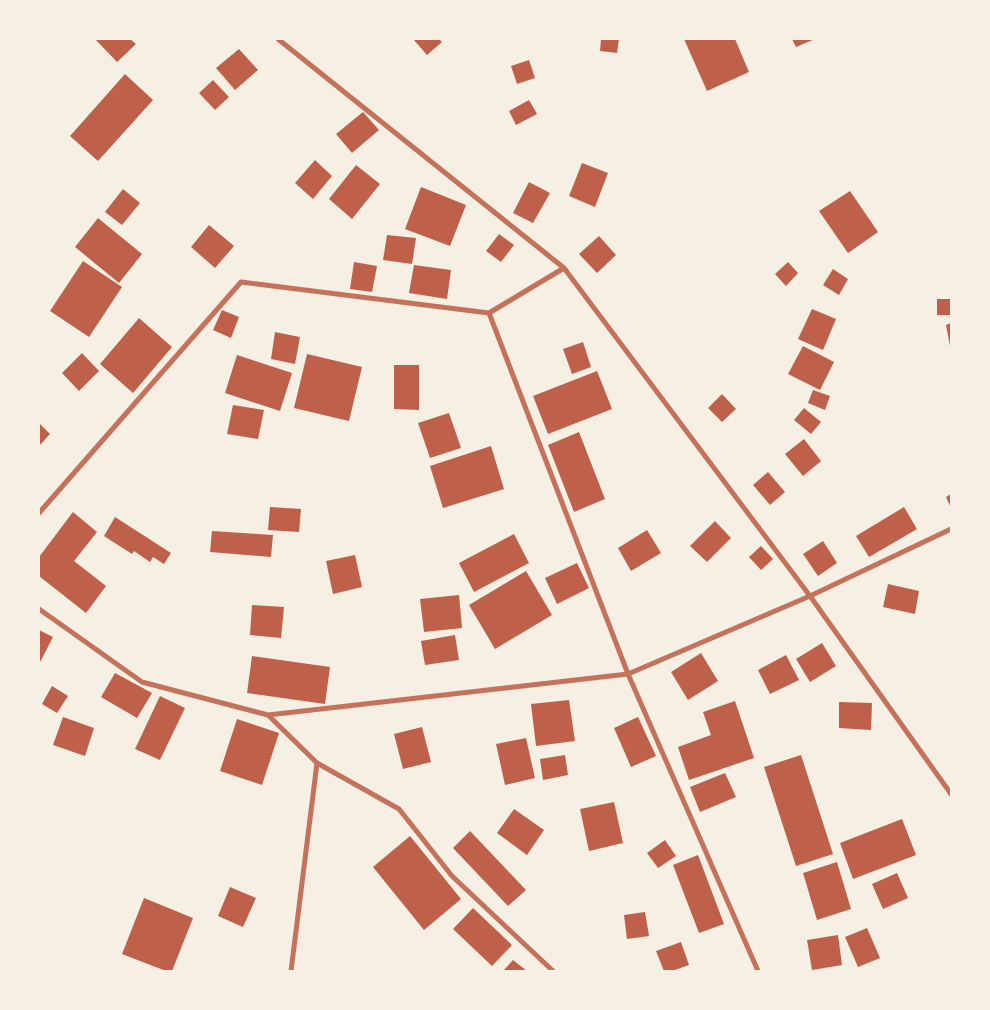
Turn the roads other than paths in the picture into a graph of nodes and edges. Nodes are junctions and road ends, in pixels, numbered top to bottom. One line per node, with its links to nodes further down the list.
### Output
1 (278, 39): 2 (street)
2 (564, 268): 3 (street); 6 (street)
3 (489, 313): 4 (street); 8 (street)
4 (39, 513)
5 (951, 530): 6 (street)
6 (810, 596): 8 (street); 11 (street)
7 (39, 609): 9 (street)
8 (628, 674): 9 (street); 14 (street)
9 (268, 715): 10 (street)
10 (317, 763): 12 (street); 13 (street)
11 (951, 794)
12 (291, 971)
13 (553, 971)
14 (758, 971)

